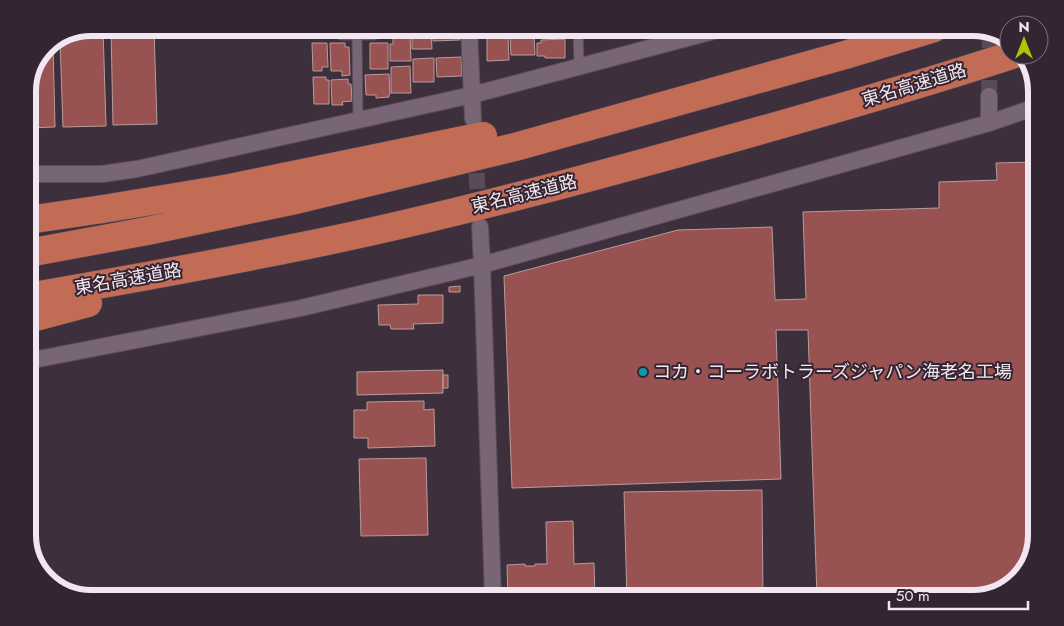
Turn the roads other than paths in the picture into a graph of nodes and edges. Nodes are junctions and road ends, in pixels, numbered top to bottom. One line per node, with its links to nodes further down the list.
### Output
1 (357, 36): 13 (lane)
2 (470, 36): 8 (street)
3 (578, 36): 7 (lane)
4 (695, 36): 7 (street)
5 (908, 36): 10 (highway)
6 (999, 59): 18 (highway, 東名高速道路)
7 (579, 67): 8 (street)
8 (472, 95): 12 (street); 13 (street)
9 (989, 96): 14 (street)
10 (696, 97): 16 (highway); 19 (highway)
11 (1028, 109): 14 (street)
12 (473, 119)
13 (358, 120): 15 (street)
14 (989, 123): 20 (street)
15 (36, 174)
16 (36, 219)
17 (480, 227): 20 (street)
18 (310, 245): 21 (highway, 東名高速道路); 22 (highway)
19 (36, 252)
20 (482, 265): 23 (street); 24 (street)
21 (36, 296)
22 (36, 317)
23 (36, 359)
24 (493, 590)

